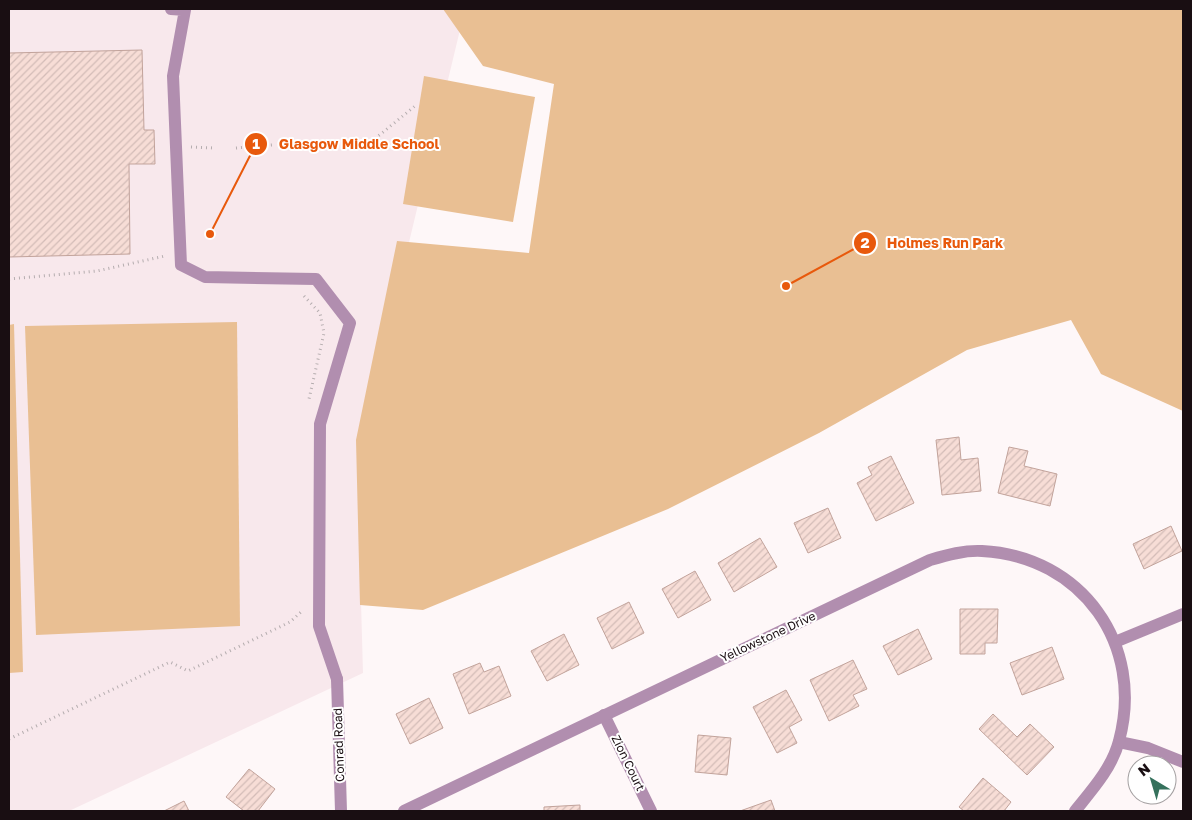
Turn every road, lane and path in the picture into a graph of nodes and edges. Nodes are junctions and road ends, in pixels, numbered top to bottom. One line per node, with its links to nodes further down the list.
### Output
1 (171, 9): 21 (street, Conrad Road)
2 (415, 106): 3 (path)
3 (351, 142)
4 (326, 144): 6 (path)
5 (272, 145): 9 (path)
6 (296, 145)
7 (185, 146): 8 (path)
8 (214, 148)
9 (236, 148)
10 (170, 255): 11 (path)
11 (9, 279)
12 (297, 293): 13 (path)
13 (307, 406)
14 (305, 606): 18 (path)
15 (1183, 614): 16 (street)
16 (1115, 642): 17 (street, Yellowstone Drive); 19 (street, Yellowstone Drive)
17 (604, 715): 22 (street, Yellowstone Drive); 23 (street, Zion Court)
18 (9, 738)
19 (1119, 742): 20 (street); 24 (street, Yellowstone Drive)
20 (1183, 762)
21 (341, 811)
22 (404, 811)
23 (651, 811)
24 (1075, 811)

